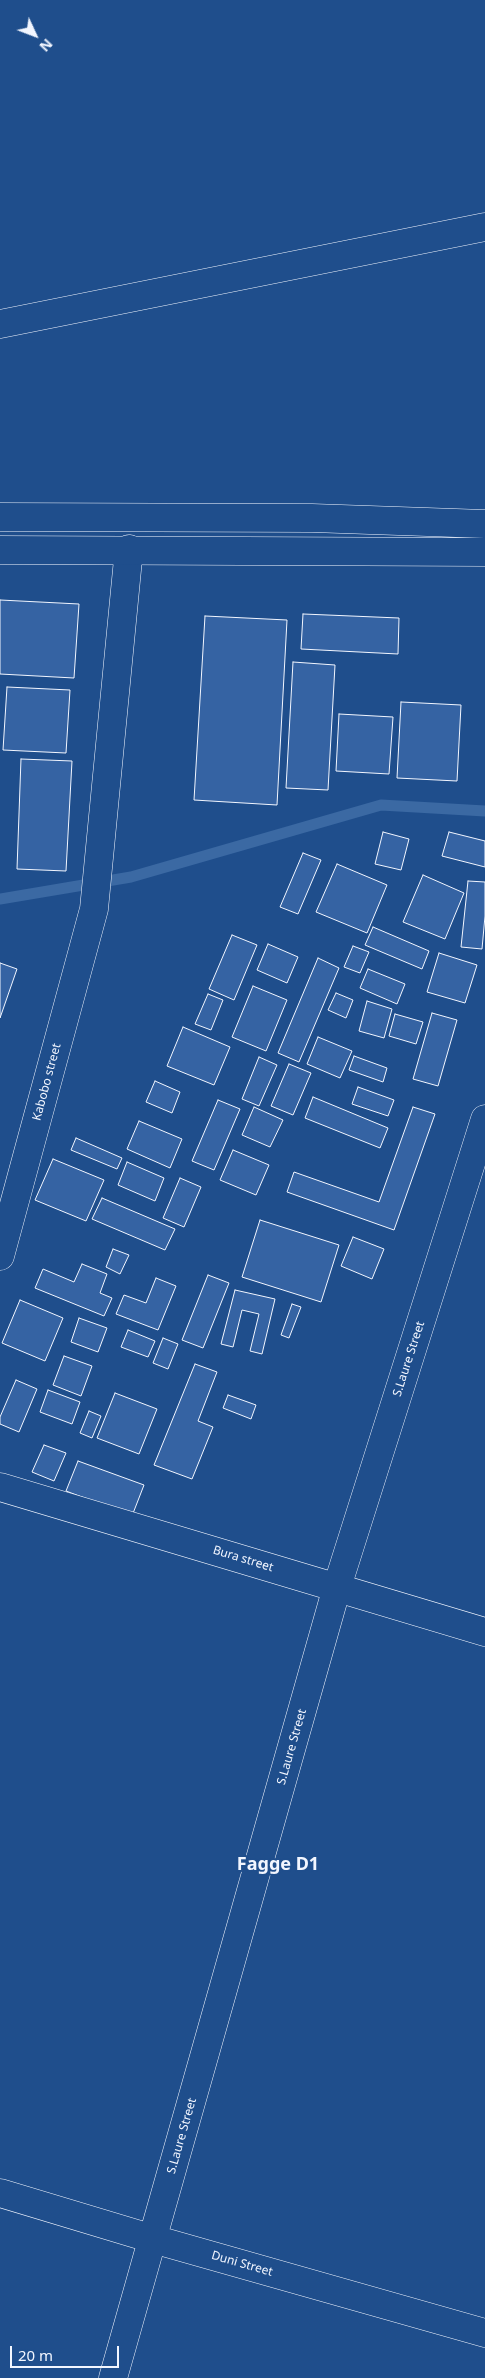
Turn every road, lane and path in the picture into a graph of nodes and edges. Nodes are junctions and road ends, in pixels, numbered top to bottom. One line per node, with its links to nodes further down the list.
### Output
1 (485, 227): 2 (street)
2 (0, 324)
3 (0, 517): 4 (street)
4 (485, 524)
5 (0, 550): 6 (street)
6 (129, 550): 7 (street); 9 (street, Kabobo street)
7 (485, 552)
8 (485, 1119): 11 (street, S.Laure Street)
9 (0, 1256)
10 (0, 1487): 11 (street, Bura street)
11 (337, 1587): 12 (street, Bura street); 14 (street, S.Laure Street)
12 (485, 1632)
13 (0, 2192): 14 (street, Duni Street)
14 (153, 2239): 15 (street, Duni Street); 16 (street, S.Laure Street)
15 (485, 2333)
16 (113, 2378)

